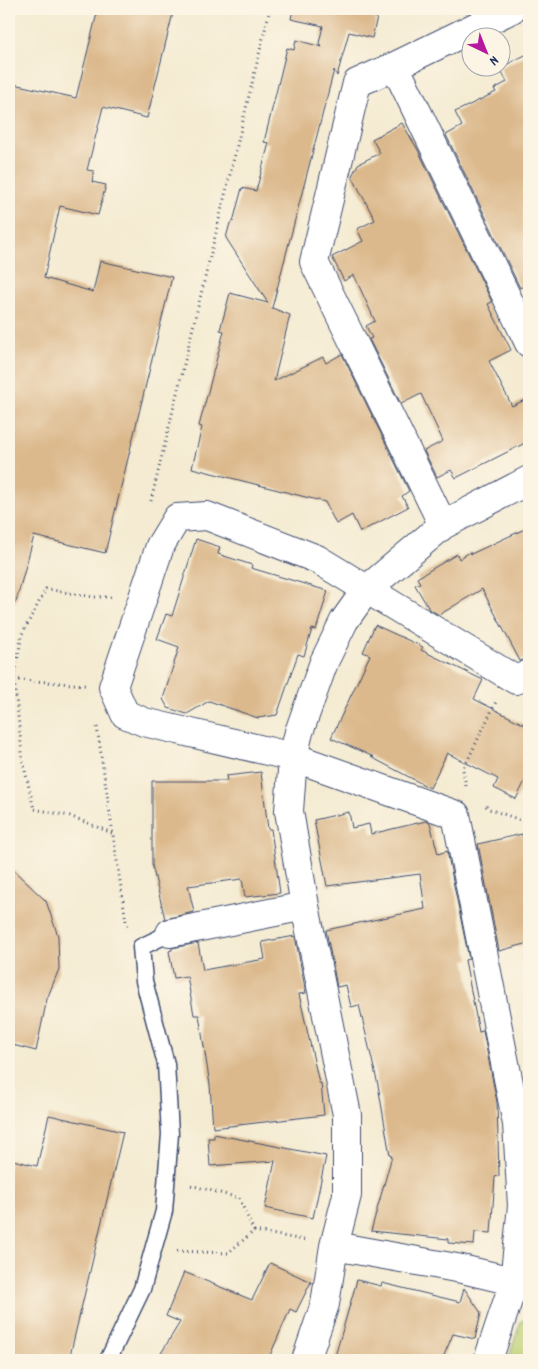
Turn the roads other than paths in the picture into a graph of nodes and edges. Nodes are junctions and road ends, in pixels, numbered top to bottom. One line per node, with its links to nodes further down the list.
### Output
1 (512, 9): 2 (street)
2 (395, 66): 3 (street); 5 (street)
3 (529, 343)
4 (529, 480): 5 (street)
5 (443, 525): 6 (street)
6 (366, 590): 7 (street); 8 (street); 8 (street)
7 (519, 675)
8 (293, 757): 9 (street); 12 (street)
9 (305, 906): 10 (street); 11 (street)
10 (170, 933): 13 (lane)
11 (334, 1246): 12 (street); 14 (street)
12 (521, 1284): 15 (street)
13 (108, 1360)
14 (306, 1360)
15 (488, 1360)

